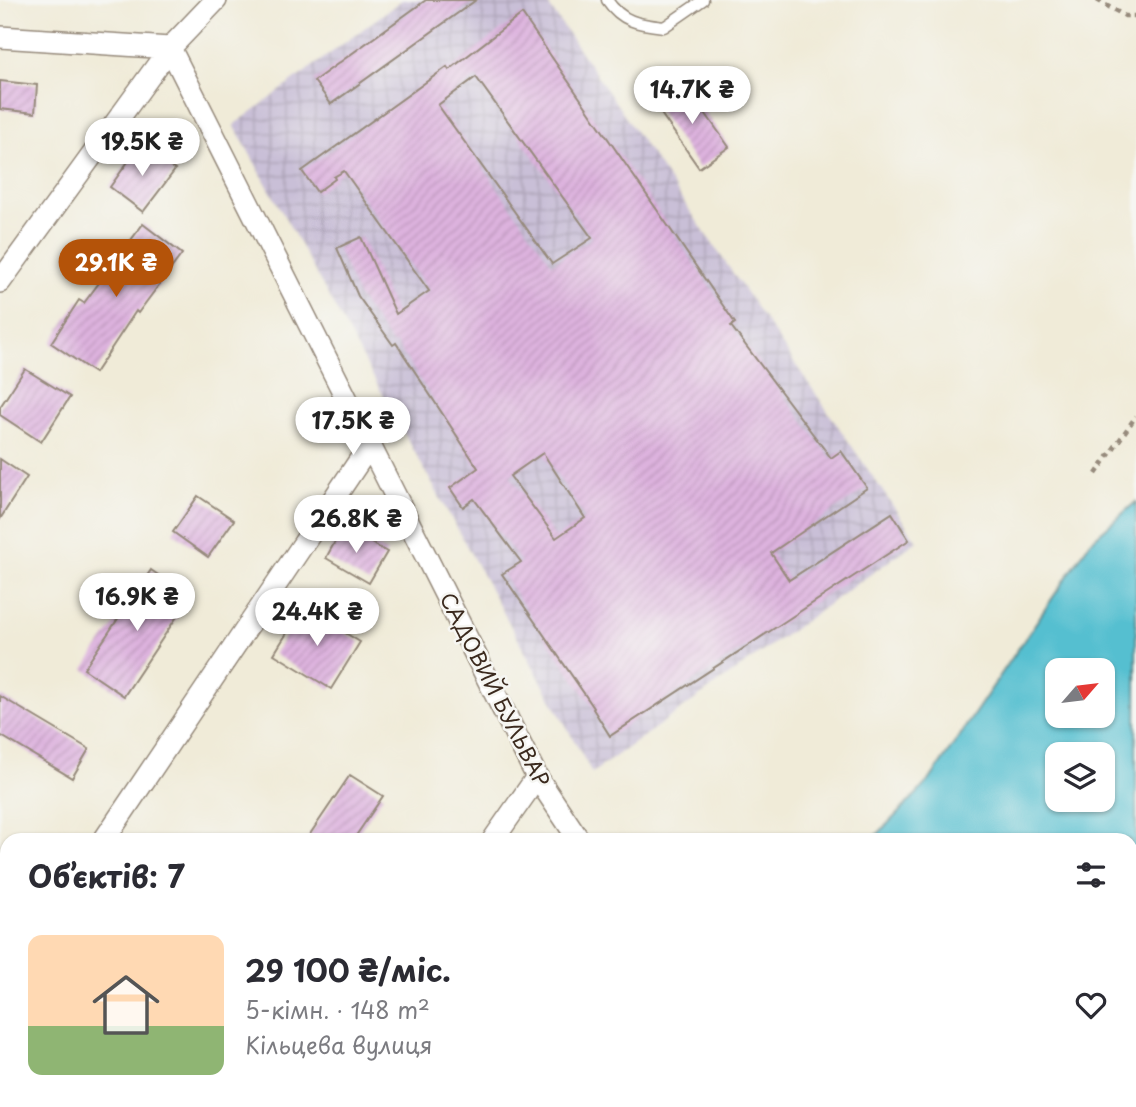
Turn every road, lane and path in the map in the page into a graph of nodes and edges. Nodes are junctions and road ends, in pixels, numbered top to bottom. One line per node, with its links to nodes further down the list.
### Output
1 (216, 0): 7 (street)
2 (607, 0): 3 (lane)
3 (703, 0)
4 (1097, 0): 5 (path)
5 (1136, 16)
6 (0, 37): 7 (street)
7 (170, 48): 8 (street); 10 (street, САДОВИЙ БУЛЬВАР)
8 (0, 282)
9 (1136, 416): 11 (path)
10 (370, 445): 12 (street, САДОВИЙ БУЛЬВАР); 13 (street)
11 (1096, 474)
12 (537, 777): 14 (street); 15 (street, САДОВИЙ БУЛЬВАР)
13 (109, 833)
14 (498, 833)
15 (574, 833)

